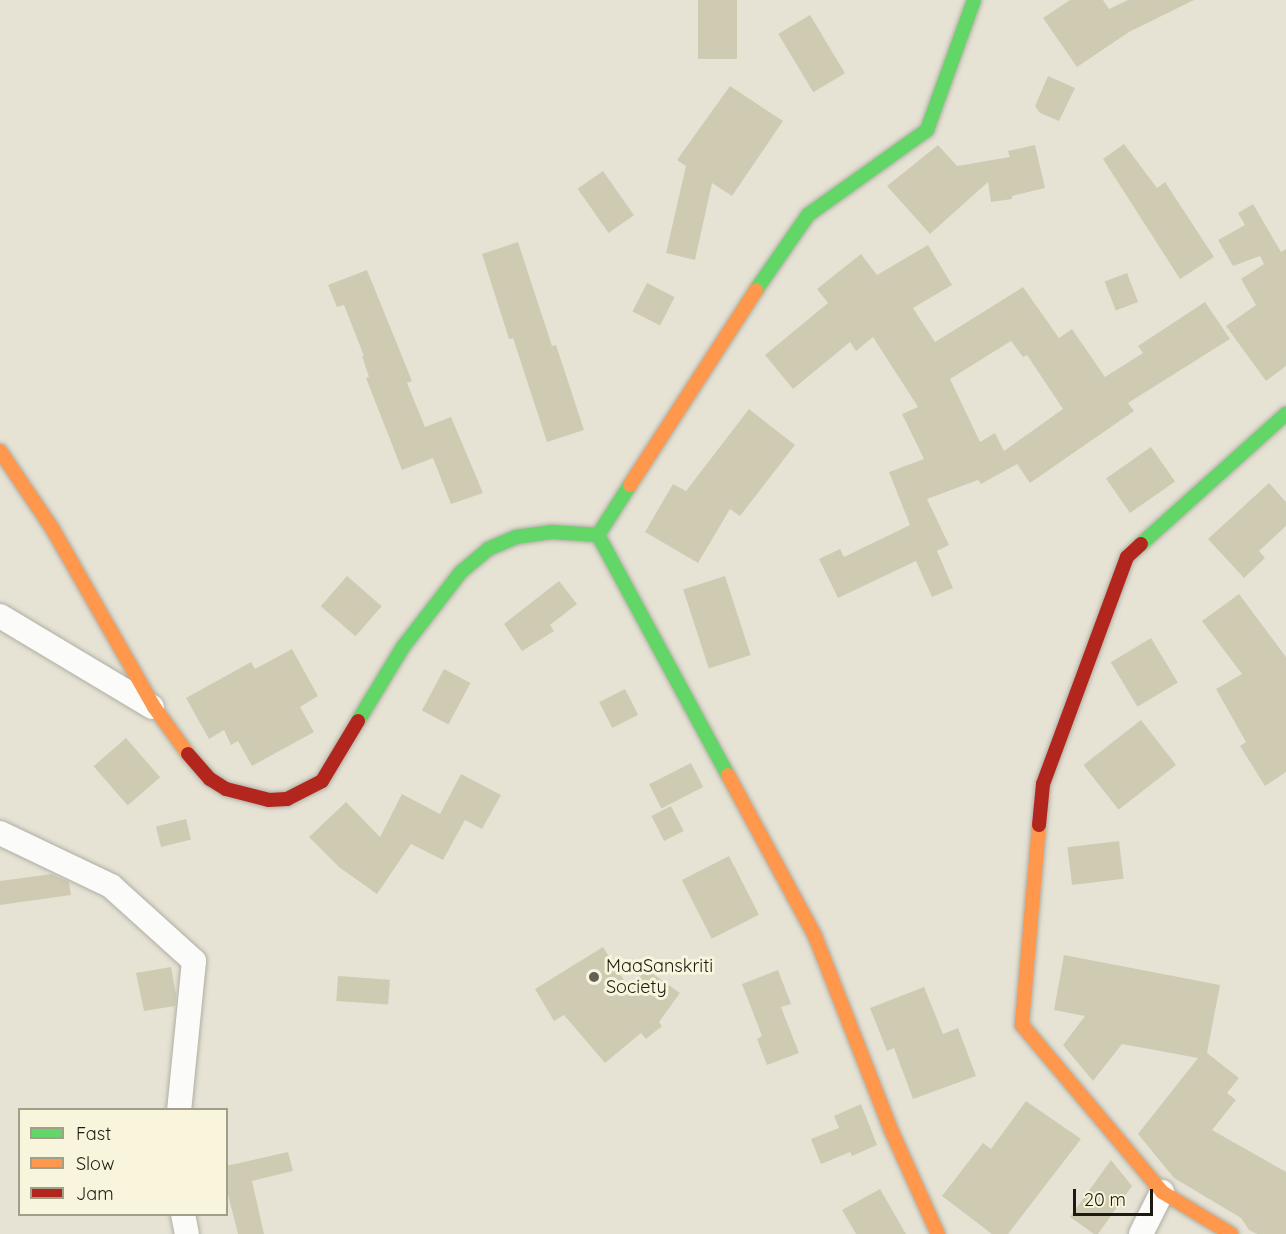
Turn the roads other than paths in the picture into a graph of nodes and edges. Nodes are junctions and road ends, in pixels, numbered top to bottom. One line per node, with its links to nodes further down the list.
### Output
1 (975, 0): 4 (main road)
2 (1286, 414): 9 (main road)
3 (0, 451): 6 (main road)
4 (598, 535): 6 (main road); 12 (main road)
5 (0, 616): 6 (street)
6 (154, 707)
7 (0, 832): 8 (street)
8 (179, 1108)
9 (1162, 1192): 13 (street); 14 (main road)
10 (183, 1216): 11 (street)
11 (187, 1234)
12 (938, 1234)
13 (1141, 1234)
14 (1231, 1234)

